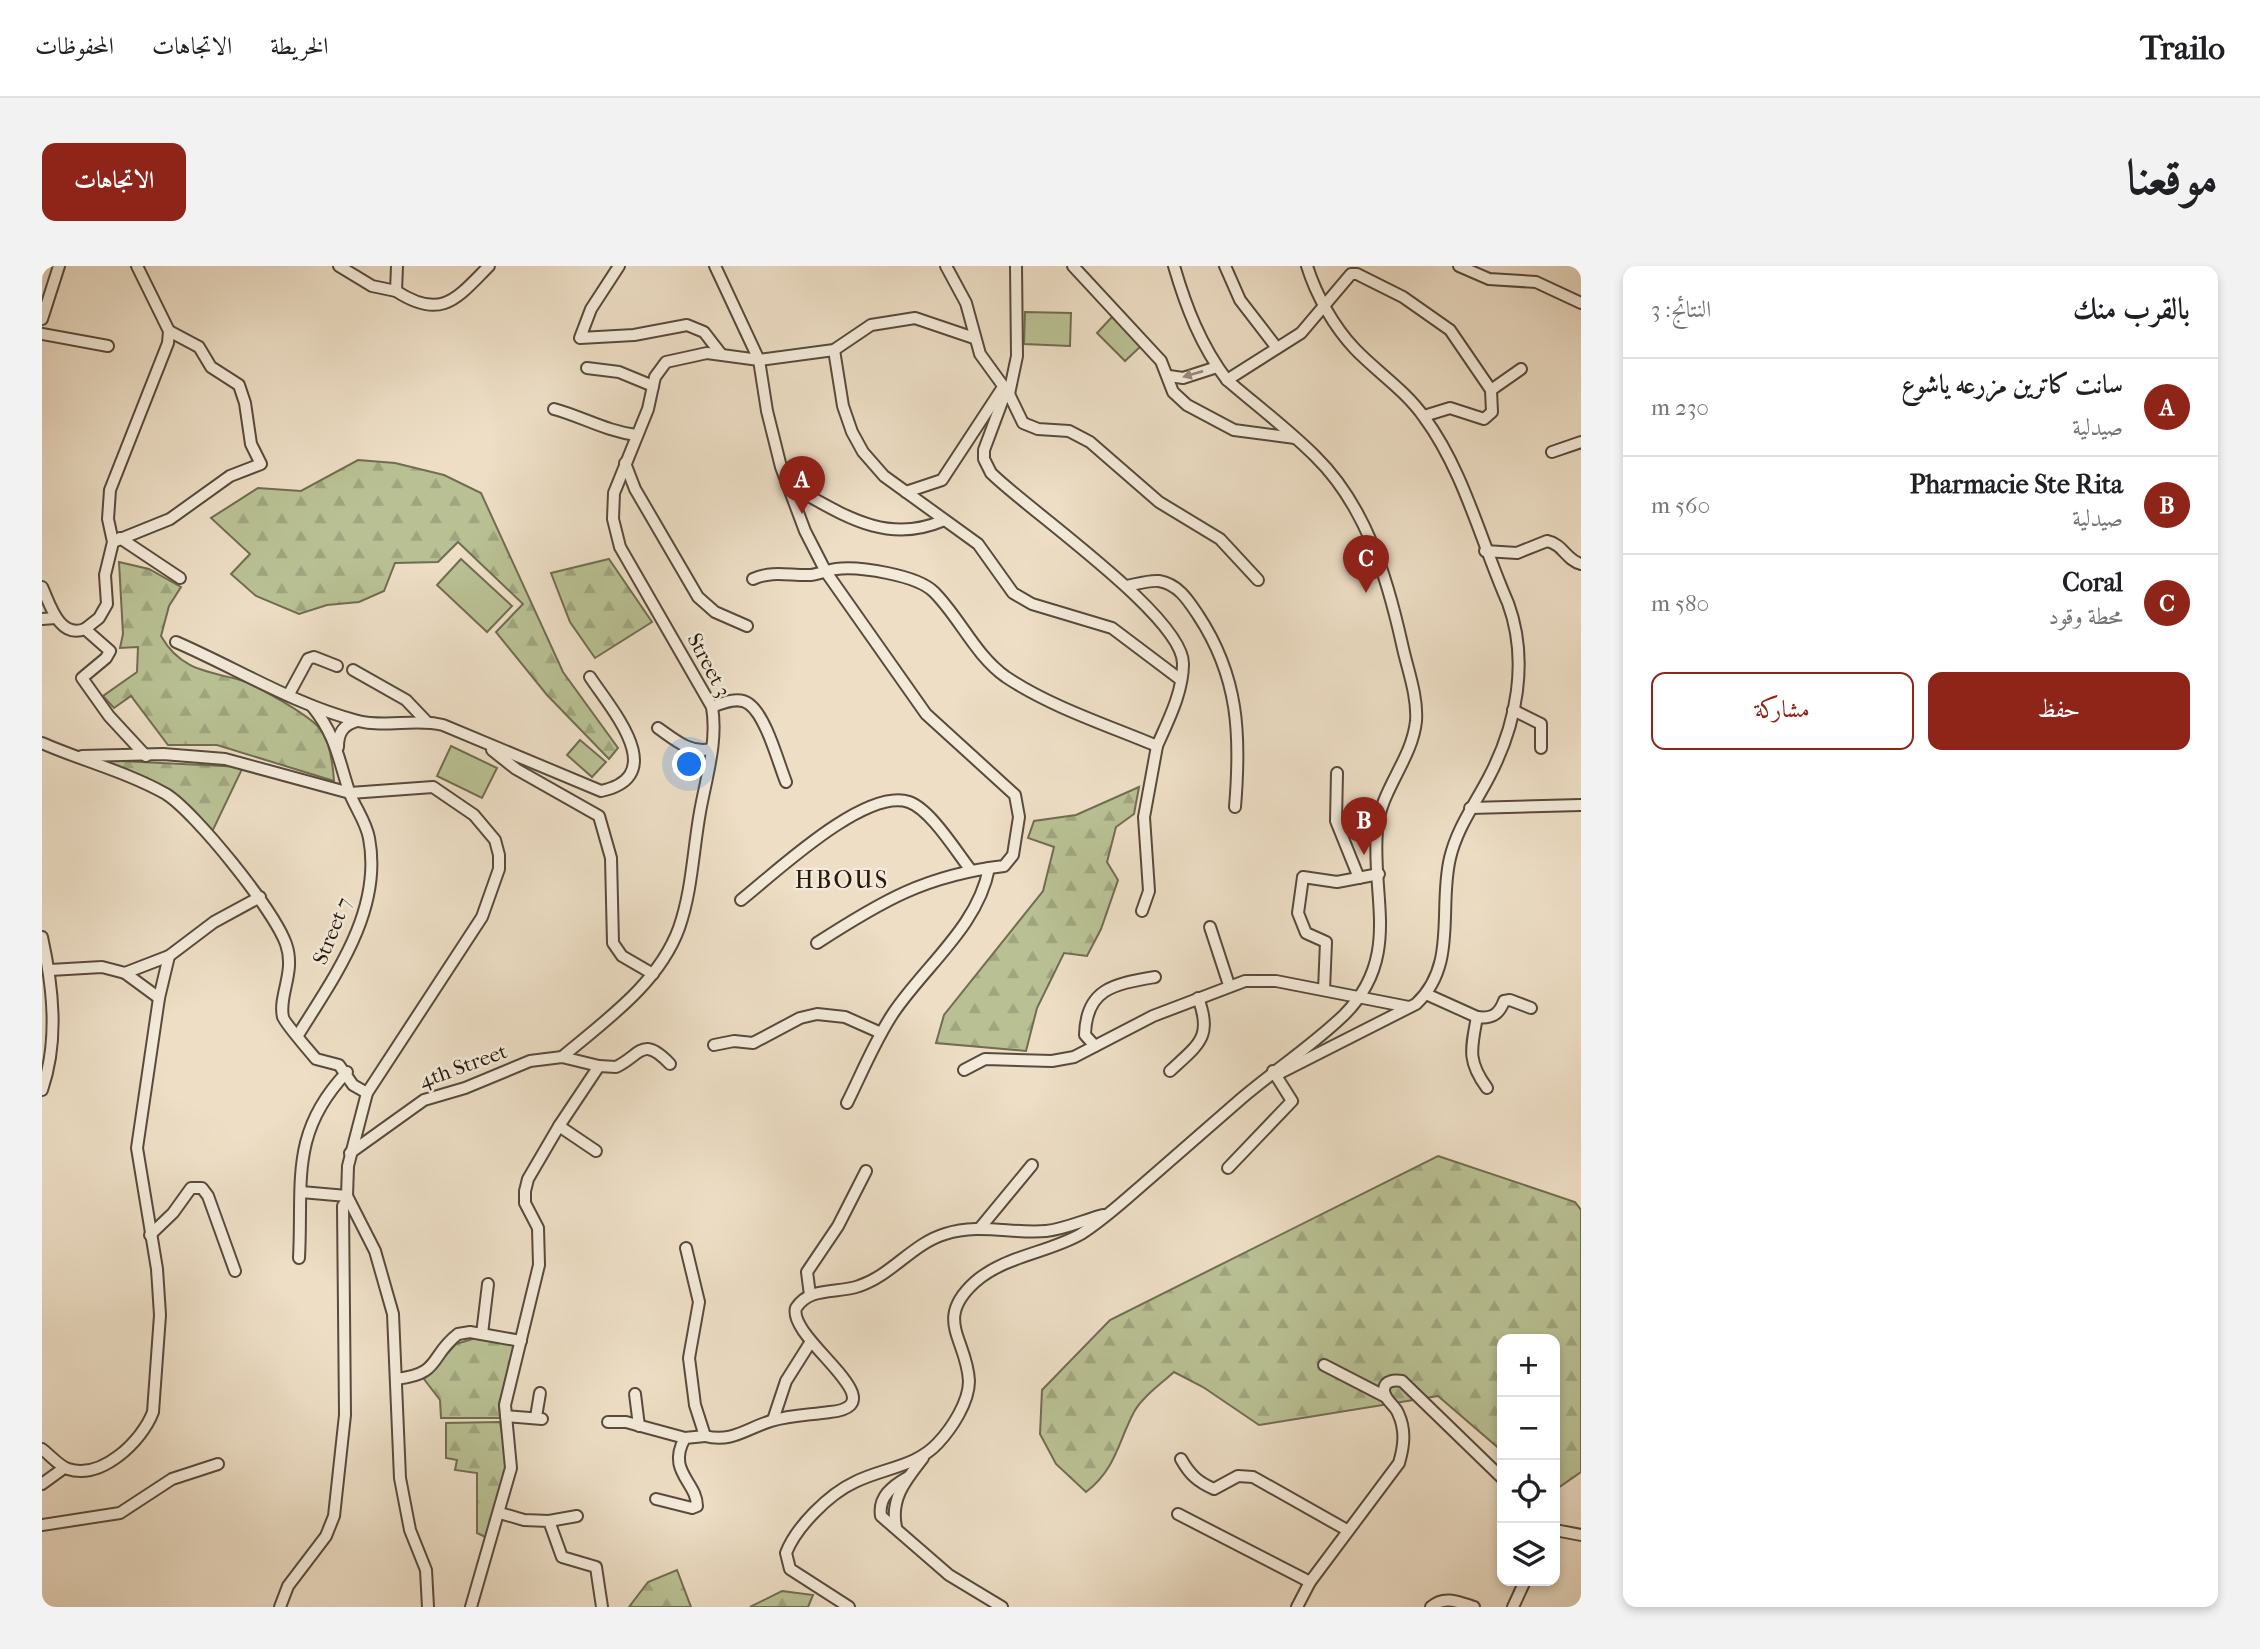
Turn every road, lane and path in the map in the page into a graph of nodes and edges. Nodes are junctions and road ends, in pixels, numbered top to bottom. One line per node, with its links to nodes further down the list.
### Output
1 (59, 266): 18 (street)
2 (137, 266): 19 (street)
3 (339, 266): 15 (street)
4 (397, 266): 15 (street)
5 (489, 266): 15 (street)
6 (619, 266): 25 (street)
7 (715, 266): 26 (street)
8 (946, 266): 21 (street)
9 (1016, 266): 34 (street)
10 (1073, 266): 30 (street)
11 (1174, 266): 27 (street)
12 (1225, 266): 23 (street)
13 (1307, 266): 17 (street)
14 (1459, 266): 16 (street)
15 (396, 291)
16 (1581, 303)
17 (1325, 307): 23 (street); 33 (street); 36 (street)
18 (42, 319)
19 (169, 331): 45 (street); 45 (street)
20 (42, 334): 22 (street)
21 (974, 338): 24 (street); 34 (street)
22 (108, 346)
23 (1277, 348): 31 (street)
24 (834, 350): 26 (street, Street 3); 43 (street)
25 (721, 354): 26 (street, Street 3); 32 (street, Street 3)
26 (759, 360): 42 (street)
27 (1217, 367): 30 (street, one-way to 30); 31 (street)
28 (587, 368): 32 (street)
29 (1521, 369): 33 (street)
30 (1169, 376): 38 (street)
31 (1227, 380): 38 (street)
32 (653, 386): 37 (street, Street 3)
33 (1491, 390): 36 (street)
34 (1006, 391): 43 (street); 51 (street); 52 (street)
35 (554, 410): 37 (street)
36 (1424, 416): 46 (street)
37 (636, 435): 41 (street, Street 3)
38 (1295, 438): 86 (street)
39 (1581, 442): 40 (street)
40 (1552, 452)
41 (625, 463): 56 (street); 65 (street, Street 3)
42 (787, 484): 44 (street); 48 (street)
43 (906, 492): 44 (street)
44 (942, 521): 62 (street)
45 (117, 540): 49 (street); 57 (street)
46 (1485, 551): 47 (street); 66 (street)
47 (1581, 564)
48 (826, 572): 50 (street); 72 (street); 84 (street)
49 (180, 578)
50 (753, 579)
51 (1258, 580)
52 (1127, 586): 62 (street); 82 (street)
53 (42, 587): 54 (street)
54 (56, 618): 55 (street); 57 (street)
55 (42, 619)
56 (747, 626)
57 (85, 629): 77 (street)
58 (176, 642): 63 (street)
59 (337, 666): 63 (street)
60 (353, 670): 68 (street)
61 (590, 677): 71 (street)
62 (1181, 680): 72 (street)
63 (289, 694): 64 (street)
64 (310, 704): 67 (street); 75 (street, Street 7)
65 (712, 707): 74 (street, Street 3); 79 (street)
66 (1514, 710): 73 (street); 83 (street)
67 (357, 721): 68 (street); 75 (street)
68 (428, 722): 71 (street)
69 (658, 728): 74 (street)
70 (42, 743): 76 (street)
71 (484, 743): 96 (street)
72 (1157, 746): 90 (street)
73 (1541, 748)
74 (711, 749): 96 (street, Street 3)
75 (339, 751): 80 (street, Street 7)
76 (82, 756): 77 (street); 88 (street)
77 (146, 756): 80 (street)
78 (1337, 774): 87 (street)
79 (786, 782)
80 (350, 793): 109 (street, Street 7); 121 (street)
81 (1581, 805): 83 (street)
82 (1235, 807)
83 (1470, 808): 101 (street)
84 (989, 868): 85 (street); 108 (street)
85 (970, 869): 89 (street); 93 (street)
86 (1379, 874): 87 (street); 102 (street)
87 (1359, 878): 100 (street)
88 (260, 897): 94 (street); 109 (street)
89 (741, 900)
90 (1142, 911)
91 (1210, 926): 99 (street)
92 (42, 937): 97 (street)
93 (817, 943)
94 (169, 956): 95 (street); 103 (street)
95 (125, 973): 97 (street); 103 (street)
96 (653, 974): 112 (street, Street 3)
97 (48, 977): 120 (street)
98 (1155, 977): 111 (street)
99 (1229, 985): 100 (street); 104 (street)
100 (1324, 990): 102 (street)
101 (1426, 994): 105 (street); 107 (street)
102 (1360, 996): 105 (street); 118 (street)
103 (159, 998): 133 (street)
104 (1198, 998): 111 (street); 116 (street)
105 (1409, 1007): 118 (street)
106 (1531, 1008): 107 (street)
107 (1477, 1017): 119 (street)
108 (881, 1033): 110 (street); 122 (street)
109 (298, 1035): 117 (street)
110 (714, 1045)
111 (1095, 1046): 115 (street)
112 (562, 1057): 114 (street); 125 (street, 4th Street)
113 (670, 1064): 114 (street)
114 (599, 1066): 123 (street)
115 (964, 1070)
116 (1170, 1071)
117 (346, 1072): 121 (street); 129 (street)
118 (1275, 1073): 127 (street); 131 (street)
119 (1488, 1088)
120 (42, 1090)
121 (367, 1093): 125 (street)
122 (847, 1103)
123 (559, 1126): 124 (street); 140 (street)
124 (596, 1151)
125 (350, 1153): 130 (street)
126 (1032, 1165): 132 (street)
127 (1228, 1168)
128 (866, 1171): 138 (street)
129 (301, 1192): 130 (street); 135 (street)
130 (348, 1197): 143 (street); 171 (street)
131 (1109, 1214): 132 (street); 154 (street)
132 (981, 1228): 138 (street)
133 (150, 1235): 136 (street); 157 (street)
134 (686, 1248): 151 (street)
135 (299, 1258)
136 (235, 1271)
137 (488, 1284): 139 (street)
138 (810, 1295): 141 (street)
139 (482, 1334): 140 (street); 143 (street)
140 (521, 1341): 147 (street)
141 (810, 1343): 148 (street); 148 (street)
142 (1324, 1365): 146 (street)
143 (396, 1379): 172 (street)
144 (540, 1394): 147 (street)
145 (635, 1394): 150 (street)
146 (1386, 1397): 158 (street); 166 (street)
147 (506, 1416): 161 (street)
148 (773, 1420): 151 (street)
149 (608, 1422): 150 (street)
150 (639, 1426): 152 (street)
151 (705, 1436): 152 (street)
152 (685, 1438): 160 (street)
153 (42, 1449): 157 (street)
154 (924, 1457): 175 (street); 176 (street)
155 (1181, 1459): 166 (street)
156 (218, 1464): 165 (street)
157 (64, 1468): 159 (street)
158 (1497, 1473)
159 (42, 1484)
160 (656, 1499)
161 (500, 1513): 164 (street); 173 (street)
162 (1178, 1514): 169 (street)
163 (577, 1516): 164 (street)
164 (549, 1521): 174 (street)
165 (42, 1525)
166 (1347, 1530): 169 (street)
167 (1560, 1531): 168 (street)
168 (1581, 1535)
169 (1310, 1582): 177 (street)
170 (1523, 1586): 180 (street)
171 (280, 1607)
172 (428, 1607)
173 (471, 1607)
174 (602, 1607)
175 (849, 1607)
176 (1002, 1607)
177 (1297, 1607)
178 (1431, 1607): 179 (street)
179 (1474, 1607)
180 (1513, 1607)

